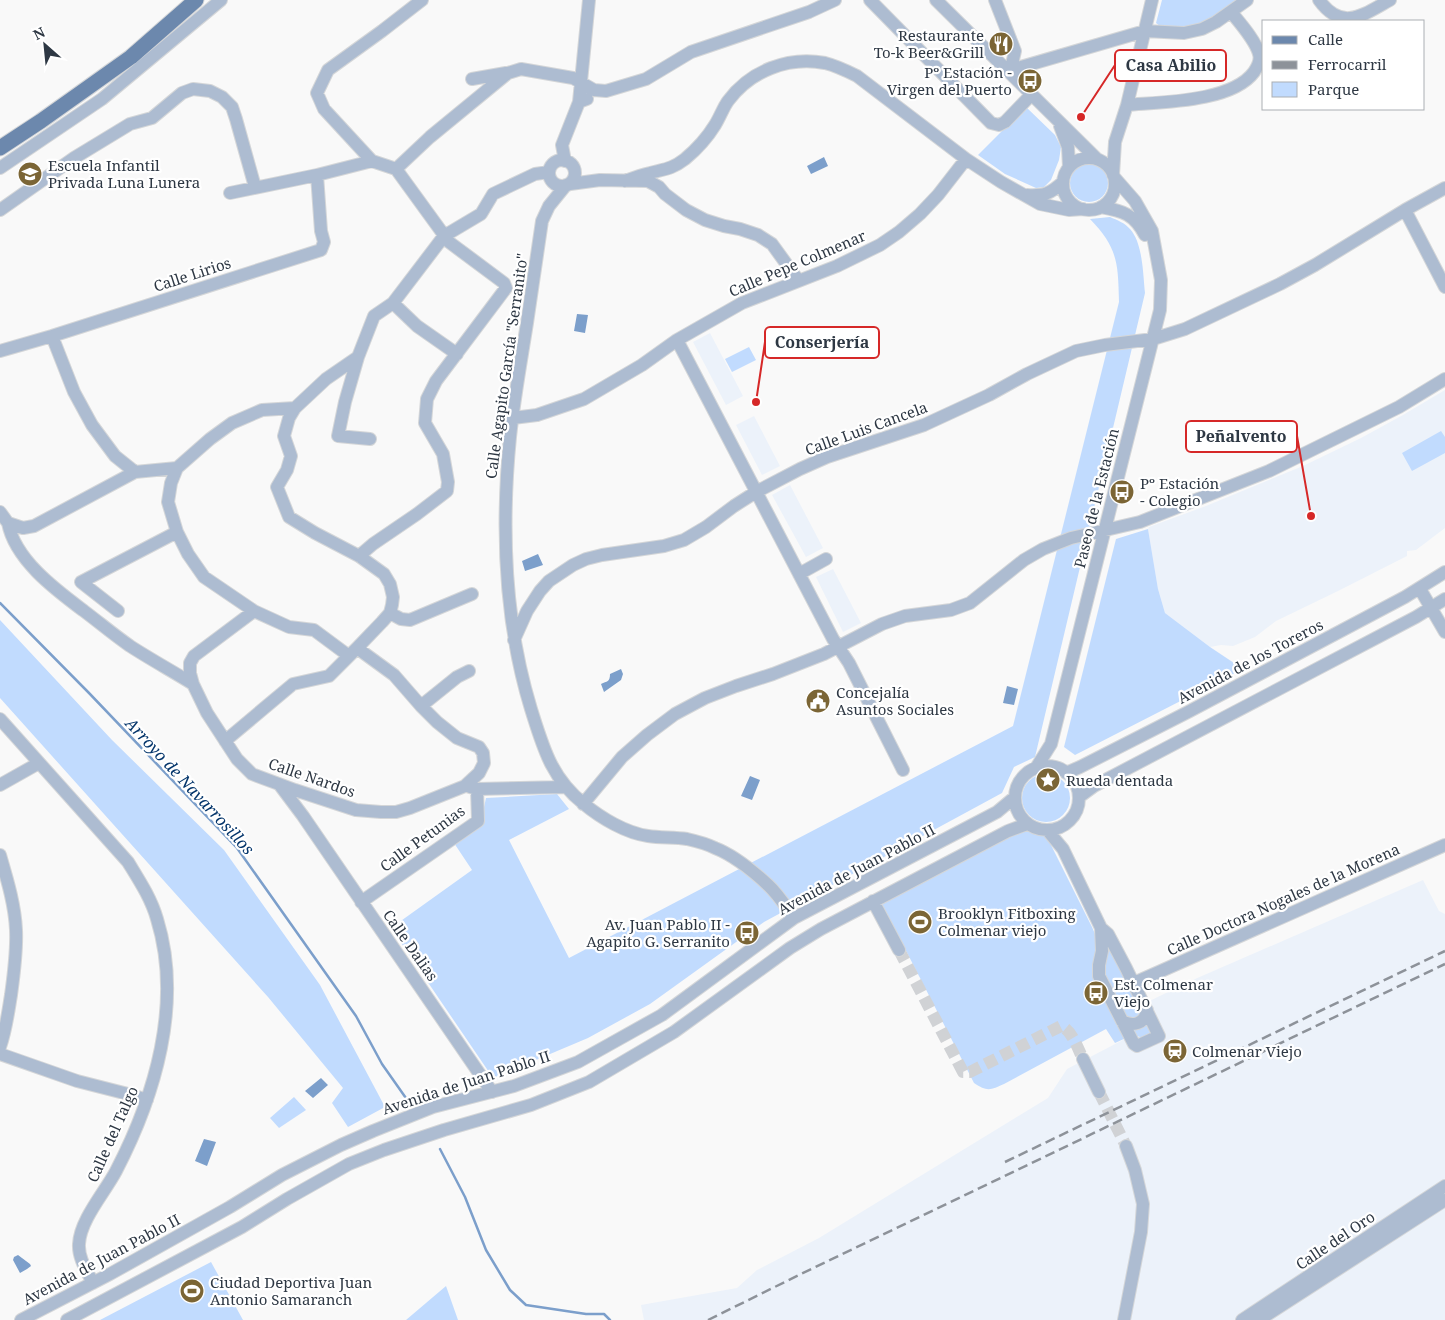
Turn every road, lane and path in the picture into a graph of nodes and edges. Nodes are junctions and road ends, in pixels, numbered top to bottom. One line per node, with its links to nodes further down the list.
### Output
1 (196, 0): 25 (main road)
2 (221, 0): 31 (street)
3 (422, 0): 28 (street)
4 (589, 0): 18 (street)
5 (836, 0): 19 (street)
6 (870, 0): 20 (street)
7 (936, 0): 15 (street)
8 (996, 0): 15 (street)
9 (1152, 0): 14 (street)
10 (1247, 0): 13 (street)
11 (1319, 0): 12 (street)
12 (1390, 0)
13 (1231, 12): 14 (street); 22 (street)
14 (1145, 31): 15 (street); 22 (street)
15 (1007, 71): 20 (street)
16 (508, 73): 17 (street); 18 (street); 32 (street)
17 (472, 79)
18 (582, 83): 19 (street); 21 (street)
19 (606, 91): 21 (street)
20 (1031, 95): 23 (street)
21 (579, 102): 29 (street)
22 (1127, 105): 24 (street)
23 (1057, 120): 27 (street); 30 (street)
24 (1115, 142): 27 (street); 36 (street)
25 (0, 148)
26 (966, 159): 33 (street); 45 (street); 53 (street, Calle Pepe Colmenar)
27 (1098, 160): 30 (street); 36 (street)
28 (372, 161): 32 (street); 34 (street)
29 (569, 163): 35 (street); 37 (street); 40 (street)
30 (1069, 167): 39 (street)
31 (0, 168)
32 (396, 168): 51 (street)
33 (663, 171): 38 (street); 41 (street)
34 (317, 175): 42 (street); 56 (street, Calle Lirios)
35 (551, 176): 40 (street); 46 (street, Calle Agapito García "Serranito"); 51 (street)
36 (1114, 176): 47 (street); 52 (street, Paseo de la Estación)
37 (600, 180): 38 (street); 40 (street)
38 (625, 180): 41 (street)
39 (1063, 182): 45 (street); 48 (street)
40 (568, 185): 46 (street, Calle Agapito García "Serranito")
41 (659, 187): 53 (street)
42 (255, 188): 44 (street); 49 (street)
43 (1445, 188): 50 (street, Calle Luis Cancela)
44 (230, 193)
45 (1025, 195): 48 (street)
46 (549, 206): 64 (street, Calle Agapito García "Serranito")
47 (1101, 207): 48 (street); 52 (street, Paseo de la Estación)
48 (1083, 209)
49 (0, 210)
50 (1405, 210): 54 (street); 57 (street, Calle Luis Cancela)
51 (444, 236): 55 (street); 60 (street)
52 (1158, 259): 57 (street, Paseo de la Estación)
53 (798, 280): 58 (street, Calle Pepe Colmenar)
54 (1445, 287)
55 (392, 303): 60 (street); 61 (street)
56 (52, 336): 59 (street, Calle Lirios); 67 (street)
57 (1153, 339): 68 (street, Calle Luis Cancela); 71 (street, Paseo de la Estación)
58 (677, 340): 64 (street, Calle Pepe Colmenar); 68 (street)
59 (0, 350)
60 (457, 354): 73 (street)
61 (358, 357): 63 (street); 65 (street)
62 (1445, 379): 71 (street)
63 (295, 408): 66 (street); 73 (street)
64 (513, 418): 83 (street, Calle Agapito García "Serranito")
65 (370, 440)
66 (178, 468): 67 (street); 72 (street)
67 (135, 472): 70 (street)
68 (756, 492): 76 (street); 84 (street, Calle Luis Cancela)
69 (0, 512): 70 (street)
70 (8, 523): 91 (street)
71 (1105, 530): 88 (street); 95 (street, Paseo de la Estación)
72 (177, 532): 81 (street); 82 (street)
73 (359, 556): 85 (street)
74 (826, 559): 76 (street)
75 (1445, 572): 77 (street, Avenida de los Toreros)
76 (799, 574): 88 (street)
77 (1420, 589): 80 (street); 100 (street, Avenida de los Toreros)
78 (472, 594): 85 (street)
79 (1445, 599): 80 (street)
80 (1432, 608): 86 (street); 107 (street)
81 (118, 611)
82 (254, 611): 89 (street); 91 (street, Calle Nardos)
83 (510, 611): 84 (street); 87 (street, Calle Agapito García "Serranito")
84 (527, 611): 87 (street, Calle Luis Cancela)
85 (390, 612): 89 (street)
86 (1445, 632)
87 (514, 640): 98 (street, Calle Agapito García "Serranito")
88 (838, 646): 99 (street); 109 (street)
89 (353, 652): 92 (street); 94 (street)
90 (469, 671): 92 (street)
91 (193, 684): 94 (street, Calle Nardos)
92 (421, 706): 102 (street)
93 (0, 719): 96 (street, Calle del Talgo)
94 (225, 741): 105 (street, Calle Nardos)
95 (1051, 744): 97 (street, Paseo de la Estación); 100 (street)
96 (39, 763): 101 (street); 132 (street, Calle del Talgo)
97 (1036, 768): 100 (street); 108 (street)
98 (554, 770): 103 (street); 104 (street, Calle Agapito García "Serranito")
99 (903, 770)
100 (1062, 770): 107 (street)
101 (0, 785)
102 (471, 787): 103 (street); 106 (street, Calle Nardos); 118 (street, Calle Petunias)
103 (542, 787): 104 (street)
104 (564, 787): 109 (street, Calle Agapito García "Serranito")
105 (296, 794): 106 (street, Calle Nardos); 110 (street, Calle Dalias)
106 (315, 796): 110 (street)
107 (1079, 796): 112 (street)
108 (1015, 797): 111 (street); 119 (street, Avenida de Juan Pablo II)
109 (583, 804): 119 (street, Calle Agapito García "Serranito")
110 (304, 811): 118 (street, Calle Dalias)
111 (1027, 824): 113 (street); 117 (street)
112 (1062, 827): 113 (street); 115 (street)
113 (1048, 830): 115 (street)
114 (1445, 845): 122 (street, Calle Doctora Nogales de la Morena)
115 (1063, 849): 120 (street)
116 (0, 855): 127 (street)
117 (873, 901): 121 (street); 126 (street)
118 (361, 902): 130 (street, Calle Dalias)
119 (794, 918): 125 (street, Avenida de Juan Pablo II)
120 (1102, 928): 122 (street); 124 (street)
121 (898, 950)
122 (1134, 983): 123 (street)
123 (1147, 1010): 124 (street); 124 (street)
124 (1122, 1021)
125 (648, 1023): 126 (street); 130 (street, Avenida de Juan Pablo II)
126 (660, 1041): 137 (street)
127 (0, 1047)
128 (0, 1054): 132 (street)
129 (1083, 1059): 131 (street)
130 (492, 1092): 135 (street, Avenida de Juan Pablo II)
131 (1099, 1092)
132 (147, 1100): 138 (street, Calle del Talgo)
133 (1126, 1146): 141 (street)
134 (1445, 1186): 142 (street, Calle del Oro)
135 (244, 1199): 137 (street); 138 (street, Avenida de Juan Pablo II)
136 (1445, 1200): 143 (street, Calle del Oro)
137 (256, 1218): 140 (street)
138 (93, 1283): 139 (street, Avenida de Juan Pablo II)
139 (21, 1320)
140 (67, 1320)
141 (1124, 1320)
142 (1242, 1320)
143 (1259, 1320)

